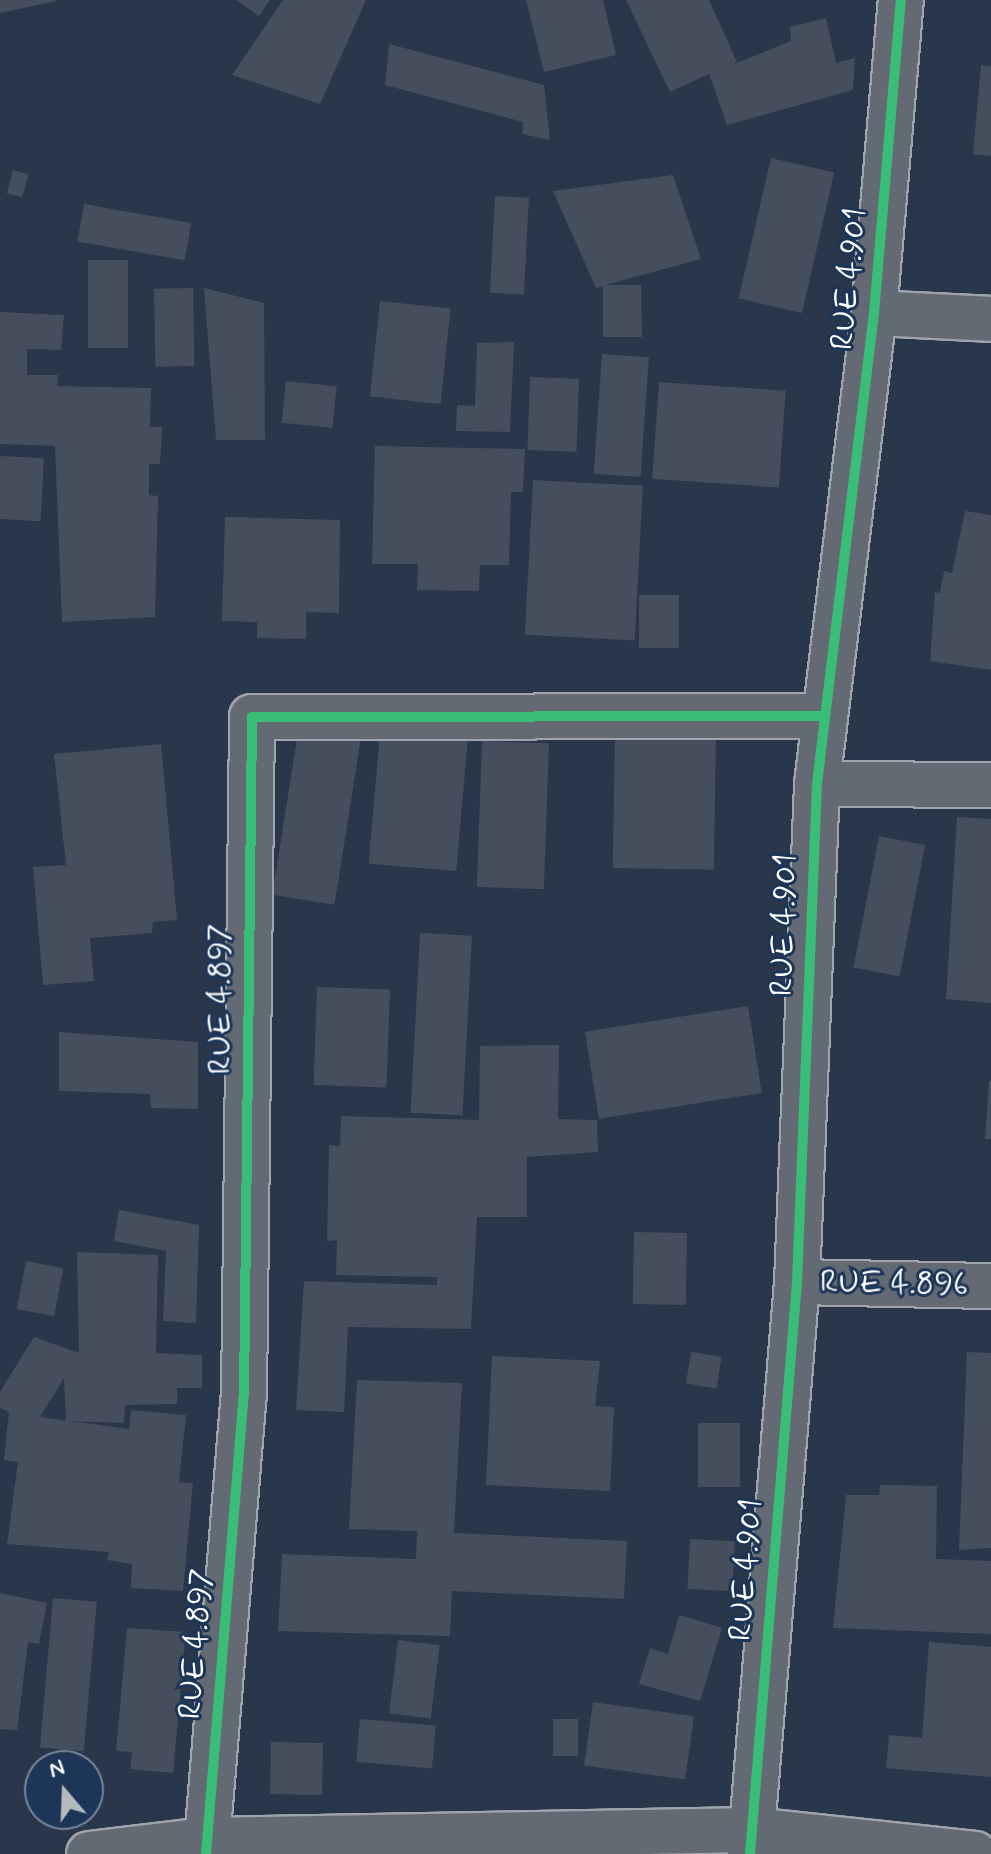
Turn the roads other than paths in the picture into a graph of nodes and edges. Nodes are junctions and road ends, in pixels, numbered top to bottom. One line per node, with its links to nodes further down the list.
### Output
1 (901, 0): 2 (street, RUE 4.901)
2 (874, 313): 3 (street); 4 (street, RUE 4.901)
3 (991, 319)
4 (825, 716): 5 (street, RUE 4.901); 10 (street, RUE 4.897)
5 (817, 784): 6 (street); 7 (street, RUE 4.901)
6 (991, 785)
7 (797, 1282): 8 (street, RUE 4.896); 9 (street, RUE 4.901)
8 (991, 1286)
9 (750, 1842): 10 (street); 12 (street)
10 (206, 1847): 11 (street)
11 (89, 1854)
12 (975, 1854)

